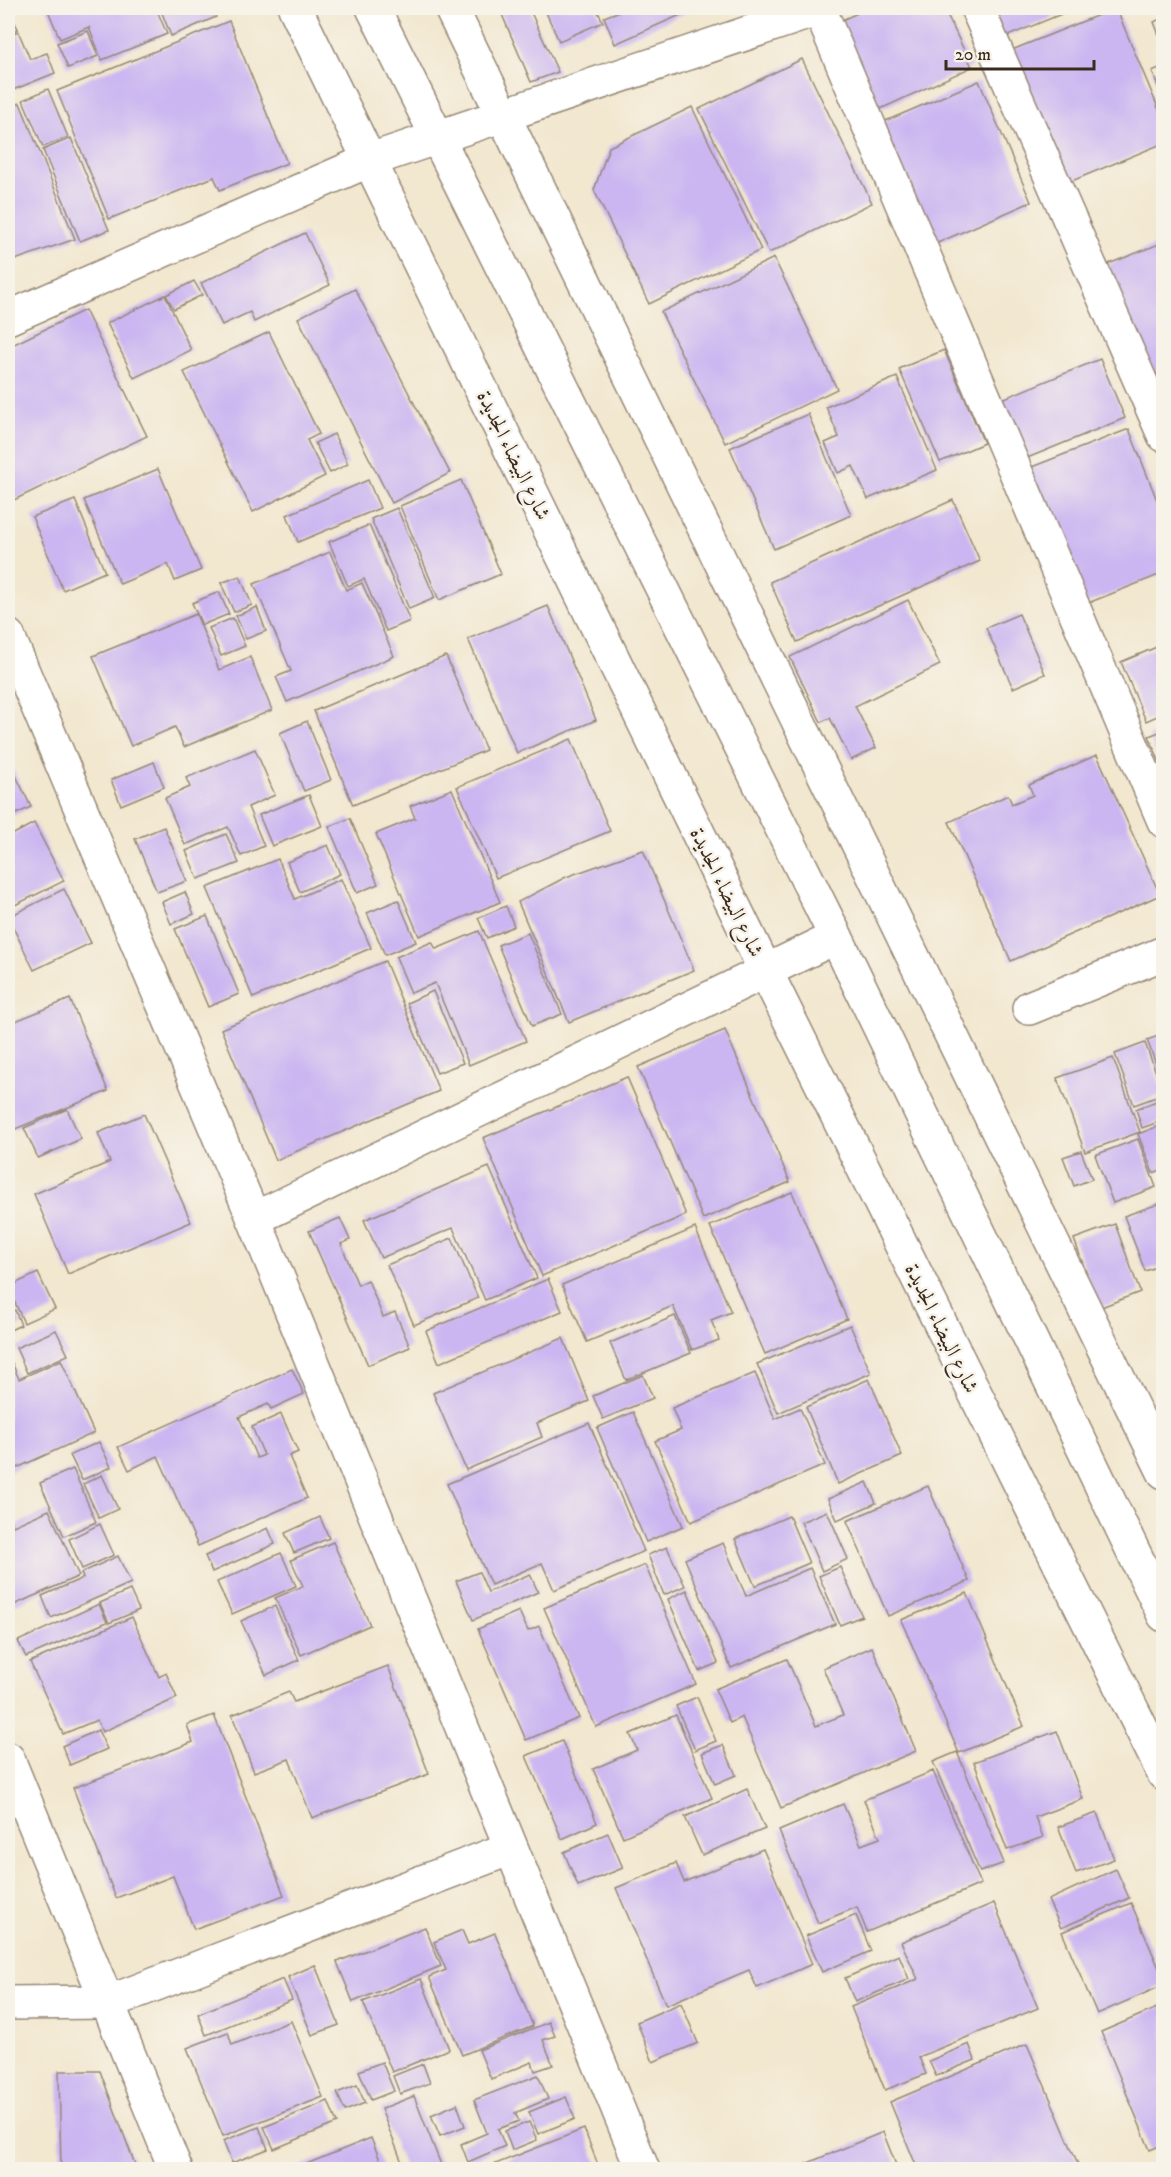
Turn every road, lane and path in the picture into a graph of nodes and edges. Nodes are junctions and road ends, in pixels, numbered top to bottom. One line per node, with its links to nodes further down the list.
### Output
1 (295, 8): 8 (street, شارع البيضاء الجديدة)
2 (373, 8): 7 (street)
3 (451, 8): 6 (street)
4 (821, 8): 6 (street); 12 (street)
5 (977, 8): 10 (street)
6 (503, 115): 7 (street); 18 (street)
7 (438, 138): 8 (street); 13 (street)
8 (370, 160): 9 (street); 15 (street, شارع البيضاء الجديدة)
9 (8, 318)
10 (1164, 435)
11 (8, 636): 17 (street)
12 (1164, 821)
13 (836, 937): 15 (street); 19 (street)
14 (1164, 953): 16 (street)
15 (765, 970): 17 (street); 21 (street, شارع البيضاء الجديدة)
16 (1029, 1008)
17 (254, 1219): 22 (street)
18 (1164, 1472)
19 (1164, 1615)
20 (8, 1759): 23 (street)
21 (1164, 1774)
22 (511, 1848): 23 (street); 26 (street)
23 (109, 2002): 24 (street); 25 (street)
24 (8, 2003)
25 (176, 2169)
26 (643, 2169)

